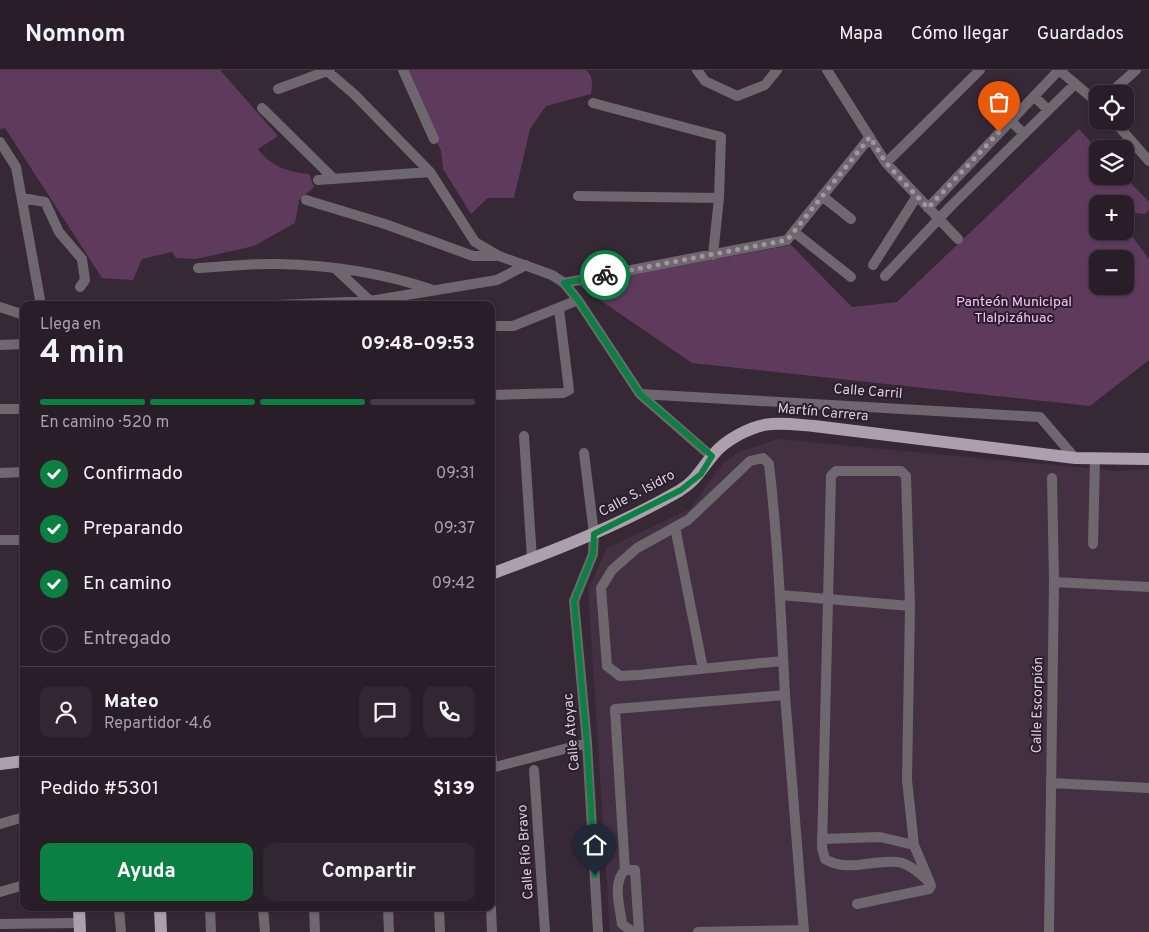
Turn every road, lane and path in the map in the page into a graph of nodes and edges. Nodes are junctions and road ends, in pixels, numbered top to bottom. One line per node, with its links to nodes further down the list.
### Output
1 (328, 70): 11 (street); 27 (street)
2 (403, 70): 21 (street)
3 (697, 70): 4 (street)
4 (777, 70)
5 (827, 70): 20 (street)
6 (1059, 70): 9 (street); 12 (street)
7 (1136, 70): 10 (street)
8 (976, 71): 26 (street)
9 (1075, 84): 13 (street); 16 (street)
10 (1119, 85)
11 (278, 89)
12 (1034, 96): 16 (street); 17 (street)
13 (1089, 96)
14 (593, 103): 36 (street)
15 (262, 108): 28 (street)
16 (1048, 110): 19 (street)
17 (1010, 120): 19 (street); 23 (street)
18 (1122, 130): 25 (street)
19 (1024, 134): 24 (street)
20 (870, 137): 26 (street); 33 (street)
21 (434, 139)
22 (0, 142): 35 (street)
23 (988, 144): 24 (street); 30 (street)
24 (1001, 157): 31 (street)
25 (1149, 161)
26 (886, 163): 34 (street)
27 (430, 172): 28 (street); 44 (street)
28 (334, 178): 29 (street)
29 (318, 180)
30 (952, 181): 31 (street); 38 (street)
31 (964, 192): 40 (street)
32 (578, 196): 36 (street)
33 (822, 196): 39 (street); 41 (street)
34 (917, 196): 38 (street); 45 (street)
35 (22, 198): 52 (street); 55 (street)
36 (719, 198): 43 (street)
37 (306, 200): 44 (street)
38 (928, 208): 40 (street)
39 (851, 219)
40 (939, 219): 42 (street); 49 (street)
41 (794, 232): 43 (street); 50 (street)
42 (958, 239)
43 (713, 255): 51 (street)
44 (500, 256): 46 (street)
45 (873, 264)
46 (526, 265): 51 (street); 53 (street)
47 (198, 268): 48 (street)
48 (336, 269): 53 (street); 56 (street)
49 (885, 276)
50 (851, 277)
51 (564, 283): 54 (street)
52 (80, 287)
53 (431, 290): 56 (street)
54 (578, 300): 58 (street); 63 (street)
55 (40, 301)
56 (370, 301)
57 (0, 307): 59 (street)
58 (559, 309): 60 (street); 64 (street)
59 (20, 314)
60 (495, 326)
61 (20, 344): 62 (street)
62 (0, 345)
63 (640, 394): 69 (street); 70 (street, Calle Carril)
64 (495, 395)
65 (0, 409): 66 (street)
66 (20, 409)
67 (524, 436): 81 (street)
68 (584, 453): 77 (street, Calle Atoyac)
69 (712, 456): 70 (main road, Martín Carrera); 77 (main road, Calle S. Isidro)
70 (1075, 458): 71 (main road, Martín Carrera)
71 (1095, 458): 72 (main road, Martín Carrera); 80 (street)
72 (1149, 459)
73 (20, 472): 74 (street)
74 (0, 473)
75 (1052, 478): 83 (street, Calle Escorpión)
76 (675, 527): 85 (street); 89 (street); 89 (street)
77 (594, 534): 81 (main road, Calle S. Isidro); 91 (street, Calle Atoyac)
78 (0, 540): 79 (street)
79 (20, 540)
80 (1093, 544)
81 (532, 559): 82 (main road, Calle S. Isidro)
82 (495, 573)
83 (1054, 582): 84 (street); 96 (street, Calle Escorpión)
84 (1149, 587)
85 (781, 595): 86 (street); 88 (street)
86 (827, 599): 87 (street); 87 (street); 100 (street)
87 (910, 606): 101 (street)
88 (783, 661): 89 (street); 90 (street)
89 (703, 669)
90 (785, 695): 102 (street); 118 (street)
91 (587, 743): 94 (street); 128 (street, Calle Atoyac)
92 (20, 762): 93 (main road)
93 (0, 764)
94 (495, 767)
95 (534, 770): 127 (street, Calle Río Bravo)
96 (1051, 783): 97 (street); 132 (street, Calle Escorpión)
97 (1149, 788)
98 (20, 817): 99 (street)
99 (0, 824)
100 (822, 839): 101 (street); 103 (street)
101 (914, 845): 103 (street)
102 (624, 870): 129 (street); 130 (street)
103 (930, 882): 106 (street)
104 (20, 886): 105 (street)
105 (0, 892)
106 (857, 904)
107 (79, 911): 117 (main road)
108 (119, 911): 119 (street)
109 (160, 911): 120 (main road)
110 (210, 911): 121 (street)
111 (263, 911): 122 (street)
112 (314, 911): 123 (street)
113 (388, 911): 124 (street)
114 (439, 911): 125 (street)
115 (491, 911): 126 (street)
116 (0, 924): 117 (street)
117 (80, 927)
118 (804, 931): 131 (street)
119 (121, 932)
120 (161, 932)
121 (211, 932)
122 (265, 932)
123 (315, 932)
124 (389, 932)
125 (440, 932)
126 (492, 932)
127 (545, 932)
128 (598, 932)
129 (633, 932)
130 (639, 932)
131 (698, 932)
132 (1049, 932)

